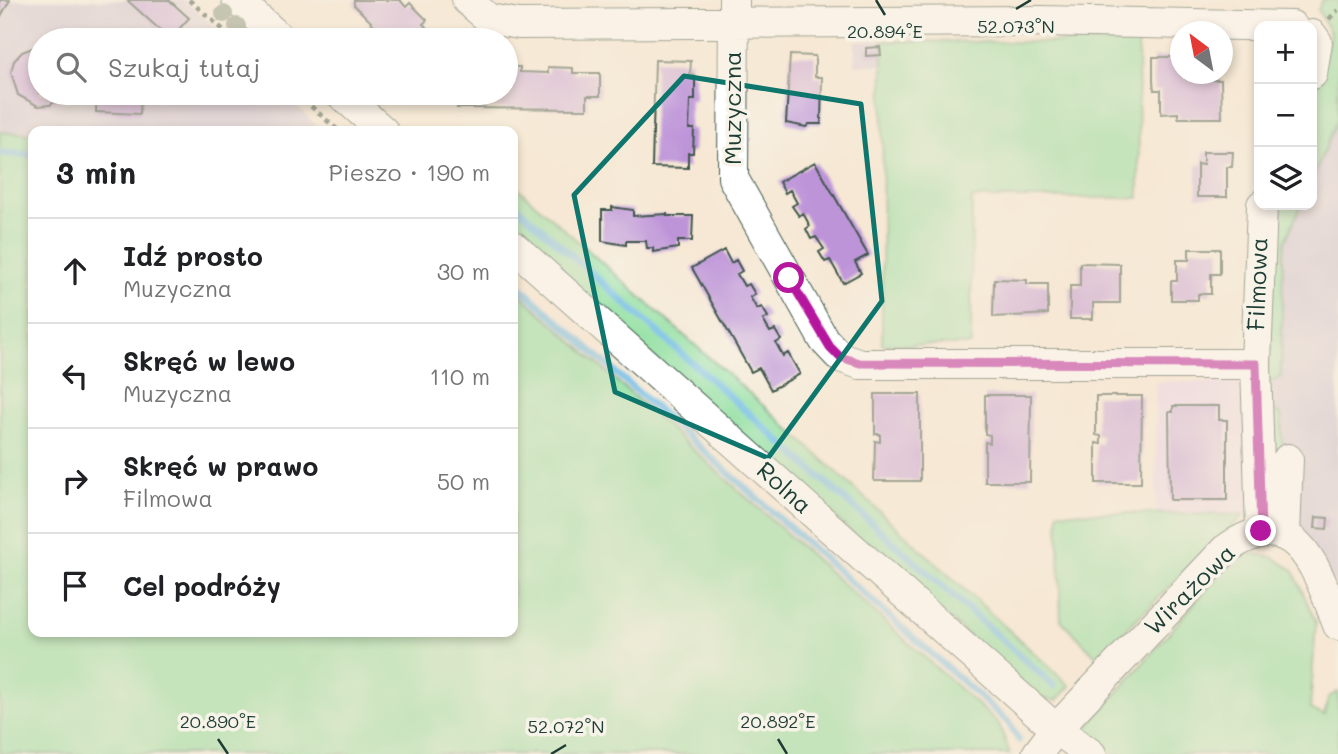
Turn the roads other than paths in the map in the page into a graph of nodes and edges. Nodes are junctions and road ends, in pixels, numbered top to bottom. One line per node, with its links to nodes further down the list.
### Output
1 (237, 0): 5 (street)
2 (467, 0): 4 (street)
3 (1040, 11): 4 (street); 6 (street)
4 (733, 13): 11 (street, Muzyczna)
5 (268, 28)
6 (1254, 28)
7 (354, 105): 8 (street)
8 (377, 126)
9 (1262, 210): 11 (street, Filmowa)
10 (518, 250): 15 (street, Rolna)
11 (1256, 364): 13 (street, Filmowa)
12 (1288, 459): 13 (street)
13 (1273, 533): 14 (street); 15 (street, Wirażowa)
14 (1338, 625)
15 (1056, 729): 16 (street, Wirażowa); 17 (street, Rolna)
16 (1037, 754)
17 (1091, 754)

